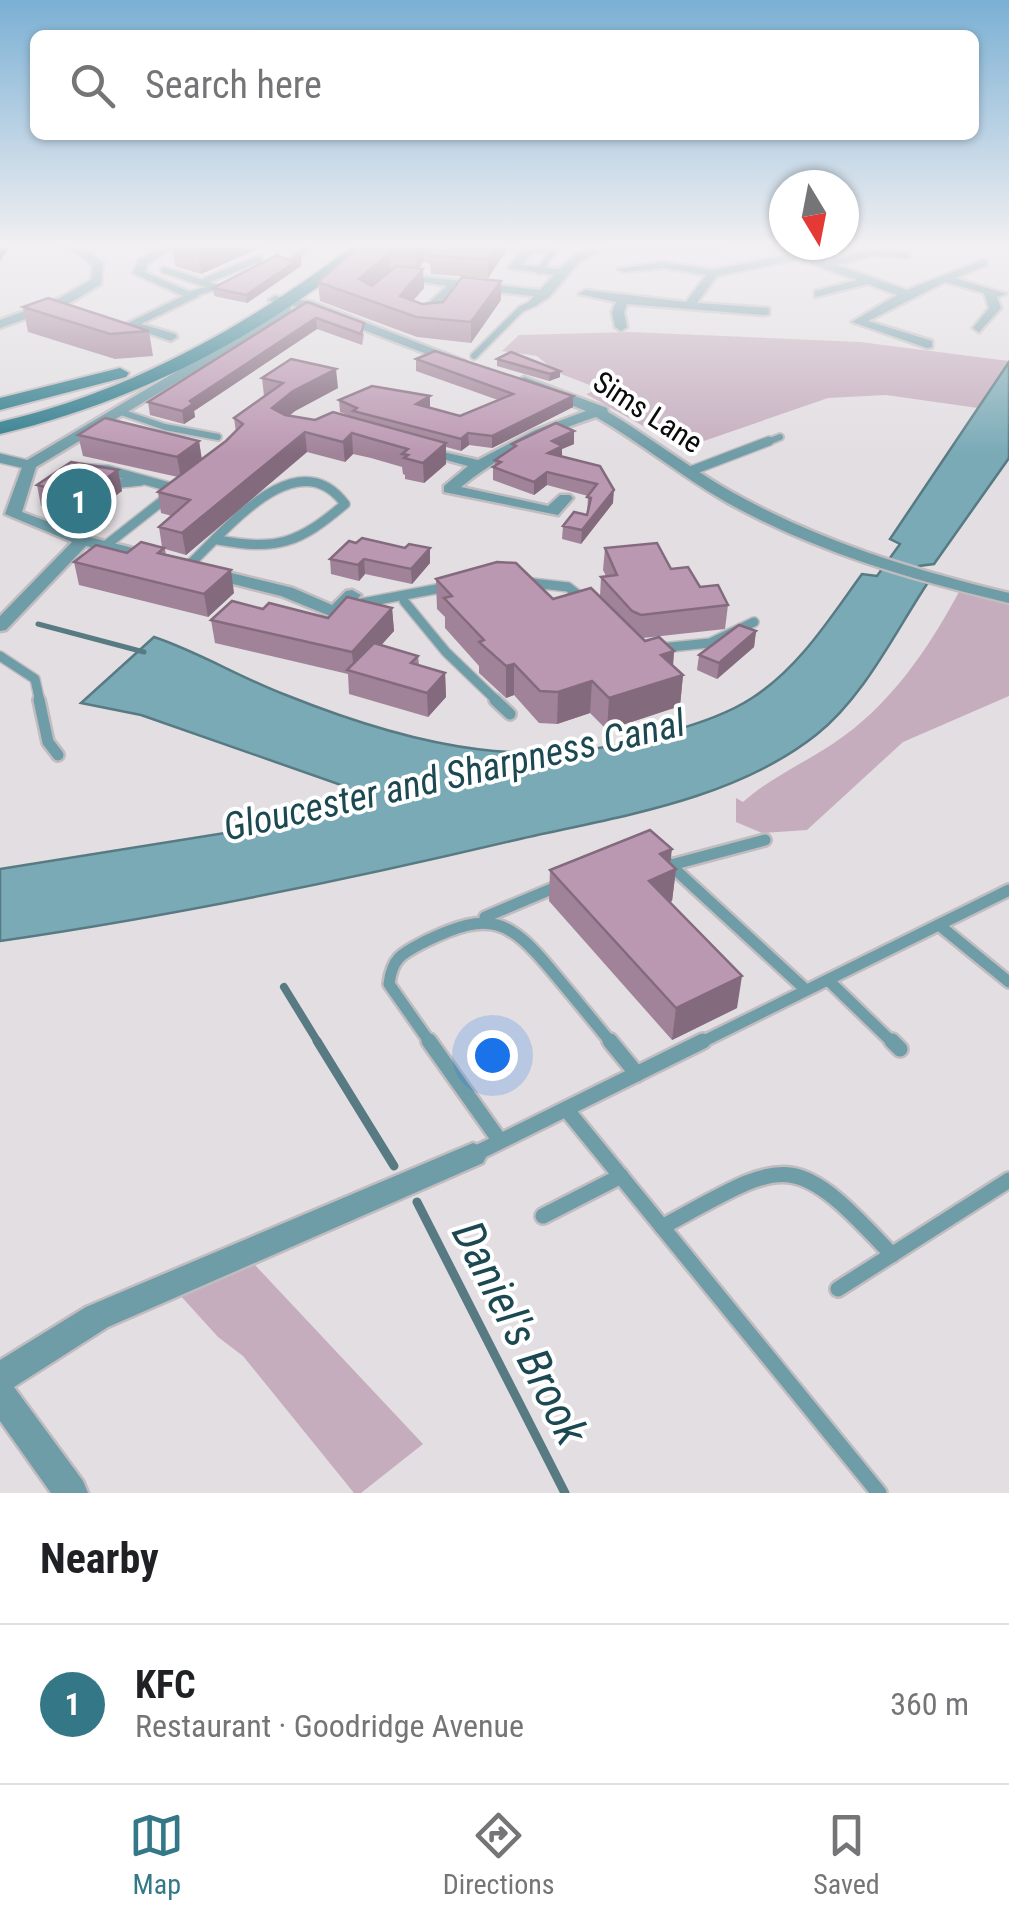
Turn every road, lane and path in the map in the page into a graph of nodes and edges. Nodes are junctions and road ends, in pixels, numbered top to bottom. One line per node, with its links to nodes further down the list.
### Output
1 (24, 316): 13 (street)
2 (149, 316): 14 (street)
3 (253, 316): 24 (main road)
4 (259, 316): 20 (main road)
5 (278, 316): 26 (street)
6 (328, 316): 21 (street)
7 (515, 316): 21 (lane)
8 (619, 316): 15 (street)
9 (733, 316): 16 (street)
10 (869, 316): 19 (street)
11 (989, 316): 17 (street)
12 (111, 319): 14 (street)
13 (0, 324)
14 (130, 325): 18 (street)
15 (621, 327)
16 (734, 328)
17 (979, 328)
18 (170, 337)
19 (926, 344)
20 (177, 361): 26 (main road); 28 (main road)
21 (475, 362)
22 (514, 378): 27 (street, Sims Lane)
23 (0, 390): 24 (main road)
24 (55, 392): 25 (main road)
25 (0, 404)
26 (110, 405): 29 (main road); 30 (lane); 34 (street)
27 (602, 411): 35 (street); 36 (street, Sims Lane)
28 (0, 416)
29 (0, 431)
30 (218, 437)
31 (780, 437): 36 (lane)
32 (408, 444): 35 (street)
33 (0, 458): 34 (lane)
34 (34, 460): 41 (street)
35 (477, 464): 40 (street)
36 (688, 472): 47 (street, Sims Lane)
37 (193, 478): 39 (lane)
38 (140, 481): 38 (lane); 39 (lane)
39 (178, 489): 43 (lane)
40 (566, 498)
41 (83, 540): 43 (street); 52 (street)
42 (218, 540): 42 (lane); 44 (lane)
43 (105, 546): 44 (street)
44 (187, 567): 49 (street)
45 (508, 582): 50 (lane)
46 (465, 584): 48 (lane)
47 (1009, 598)
48 (404, 601): 49 (lane); 56 (lane)
49 (344, 603): 53 (street)
50 (602, 616)
51 (754, 622): 54 (lane)
52 (2, 623)
53 (320, 628)
54 (645, 647)
55 (0, 656): 57 (lane)
56 (510, 714)
57 (58, 755)
58 (765, 840): 60 (lane)
59 (658, 853): 60 (lane)
60 (671, 865): 67 (lane)
61 (566, 882): 63 (lane)
62 (1009, 890): 64 (lane)
63 (476, 920): 69 (lane); 71 (lane)
64 (939, 925): 65 (lane); 66 (lane)
65 (828, 980): 67 (lane); 68 (lane)
66 (1009, 982)
67 (806, 990): 69 (lane)
68 (900, 1049)
69 (636, 1074): 70 (lane)
70 (566, 1109): 71 (lane); 73 (lane)
71 (500, 1141): 72 (lane)
72 (473, 1154): 79 (street)
73 (621, 1176): 75 (lane); 76 (lane)
74 (1009, 1180): 77 (lane)
75 (543, 1216)
76 (662, 1227): 77 (lane); 82 (lane)
77 (892, 1255): 78 (lane)
78 (838, 1289)
79 (0, 1378)
80 (0, 1394): 81 (street)
81 (72, 1493)
82 (878, 1493)

